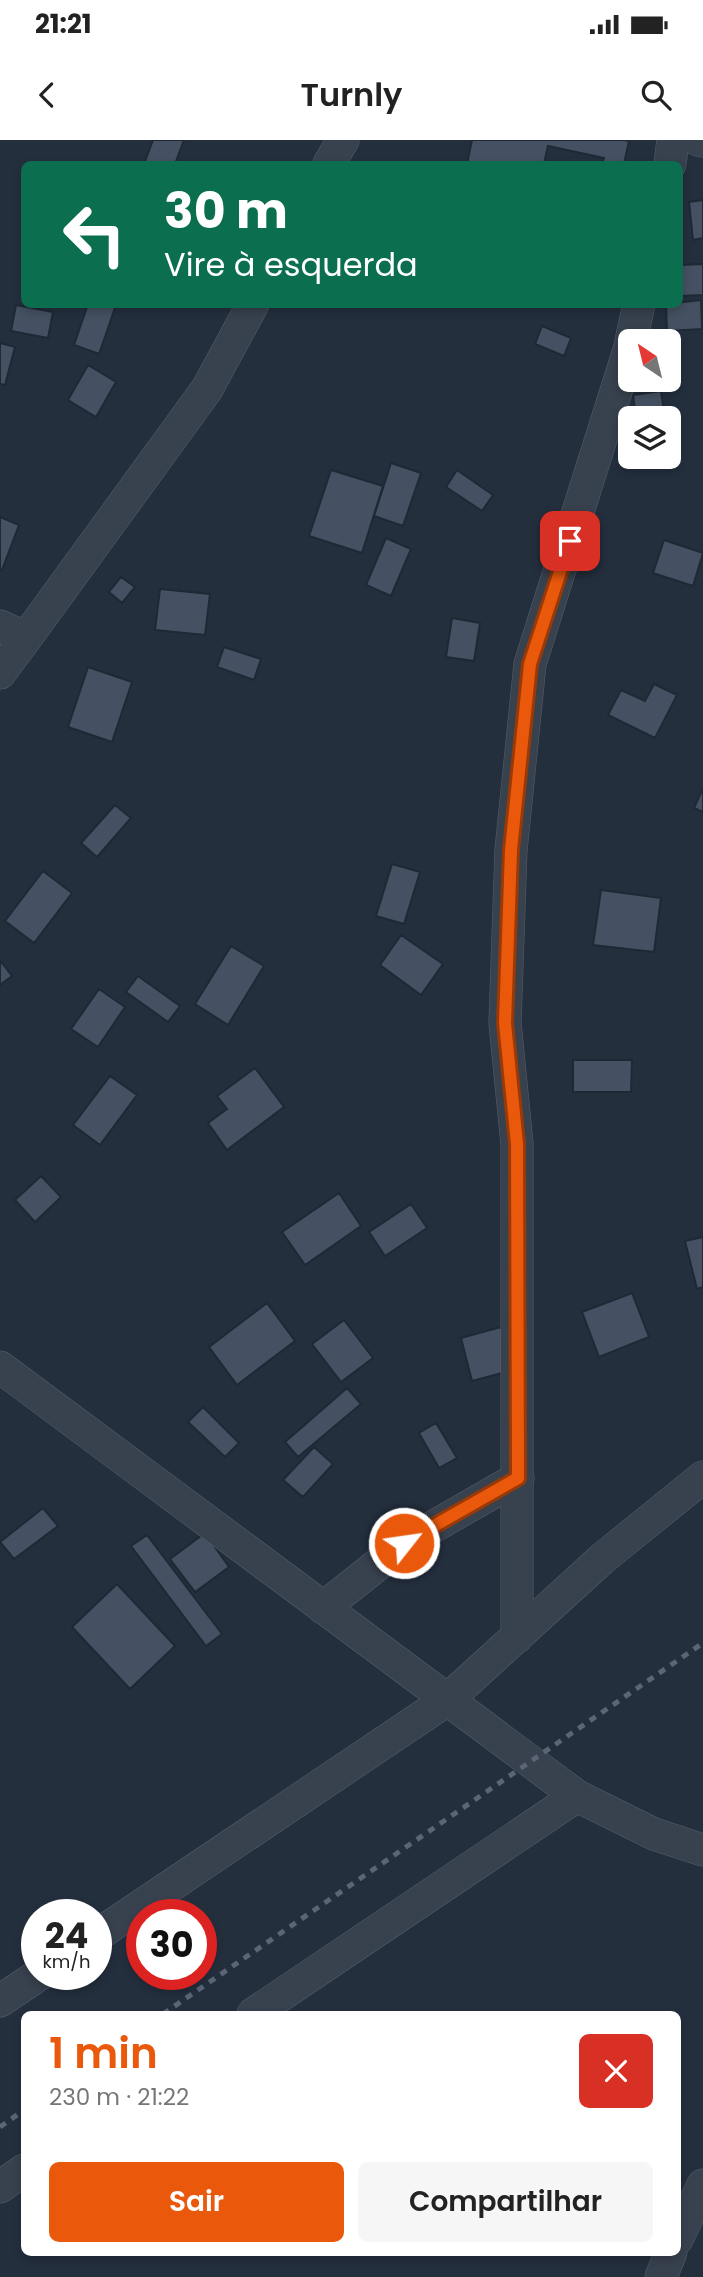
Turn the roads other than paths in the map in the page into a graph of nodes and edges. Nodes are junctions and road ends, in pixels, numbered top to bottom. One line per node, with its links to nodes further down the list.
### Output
1 (342, 140): 3 (street)
2 (673, 140): 4 (street)
3 (331, 161)
4 (670, 161)
5 (251, 308): 9 (street)
6 (638, 308): 7 (street)
7 (634, 329)
8 (618, 385): 13 (street)
9 (13, 632): 10 (street)
10 (0, 673)
11 (0, 1367): 14 (street)
12 (703, 1477): 15 (street)
13 (518, 1478): 14 (street); 15 (street)
14 (323, 1608): 16 (street)
15 (517, 1637): 16 (street)
16 (447, 1700): 17 (street); 19 (street)
17 (577, 1796): 18 (street); 22 (street)
18 (703, 1850)
19 (112, 1925)
20 (21, 1987): 21 (street)
21 (0, 2001)
22 (257, 2011)
23 (21, 2172): 25 (street)
24 (703, 2185): 26 (street)
25 (0, 2187)
26 (681, 2231)

